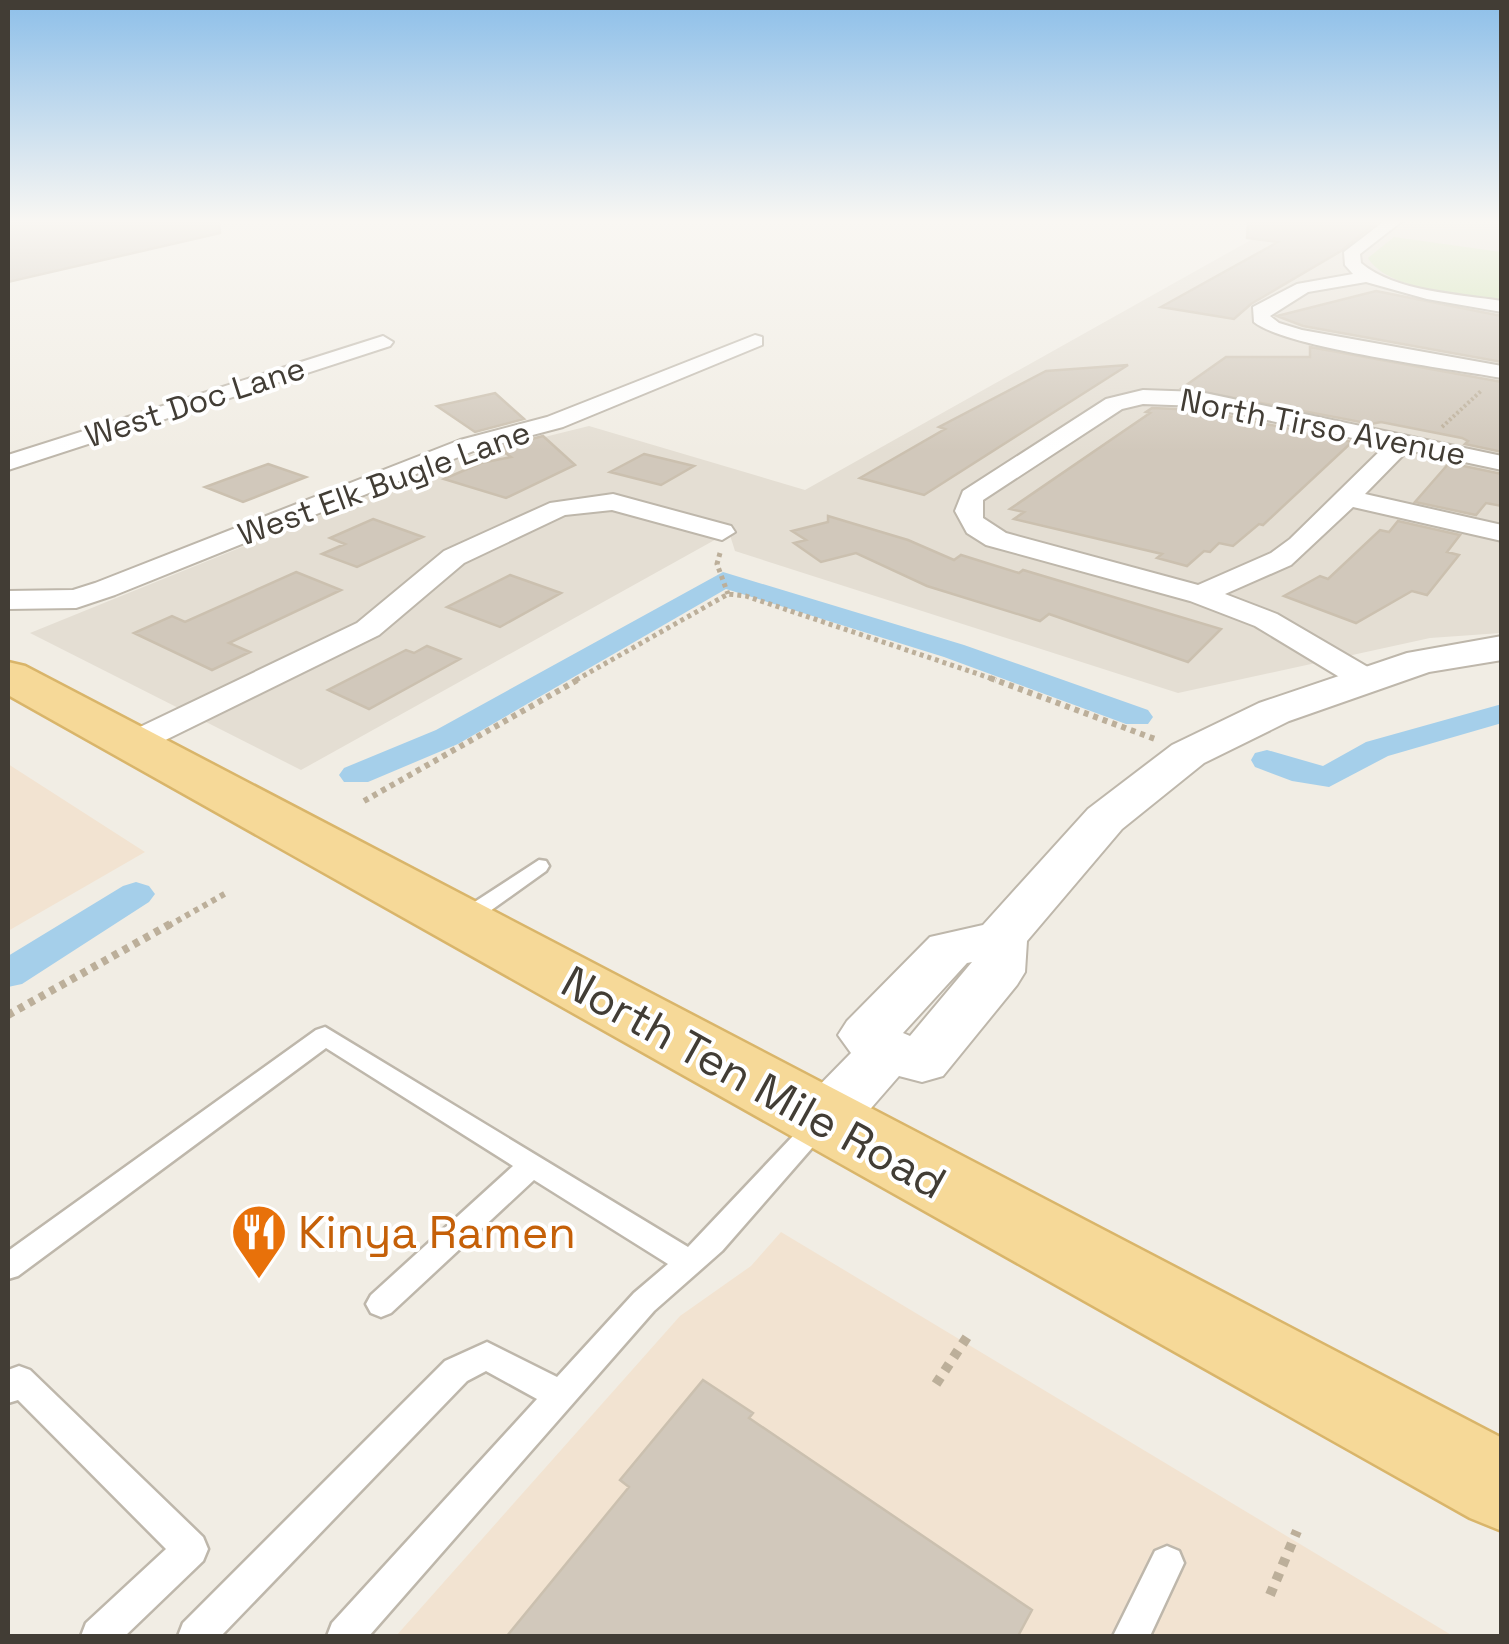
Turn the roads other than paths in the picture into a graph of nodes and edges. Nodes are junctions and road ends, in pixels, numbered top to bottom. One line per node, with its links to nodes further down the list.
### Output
1 (1281, 299): 6 (street)
2 (1454, 299): 3 (street)
3 (1502, 307)
4 (755, 341): 14 (street, West Elk Bugle Lane)
5 (383, 342): 8 (street, West Doc Lane)
6 (1495, 378)
7 (1402, 442): 9 (street, North Tirso Avenue); 10 (street); 13 (street, North Tirso Avenue)
8 (8, 462)
9 (1502, 463)
10 (1347, 498): 12 (street); 13 (street)
11 (722, 532): 18 (street)
12 (1502, 533)
13 (1200, 595): 17 (street)
14 (8, 600)
15 (1502, 648): 17 (street)
16 (8, 676): 18 (main road, North Ten Mile Road)
17 (1367, 680): 21 (street)
18 (131, 744): 20 (main road, North Ten Mile Road)
19 (538, 866): 20 (lane)
20 (460, 922): 21 (main road, North Ten Mile Road)
21 (823, 1121): 23 (lane); 28 (main road, North Ten Mile Road)
22 (531, 1166): 23 (lane); 24 (lane); 25 (lane)
23 (690, 1263): 27 (lane)
24 (8, 1267)
25 (381, 1304)
26 (8, 1389): 30 (lane)
27 (562, 1396): 31 (lane); 32 (lane)
28 (1502, 1487)
29 (1166, 1563): 33 (lane)
30 (99, 1636)
31 (196, 1636)
32 (345, 1636)
33 (1131, 1636)

